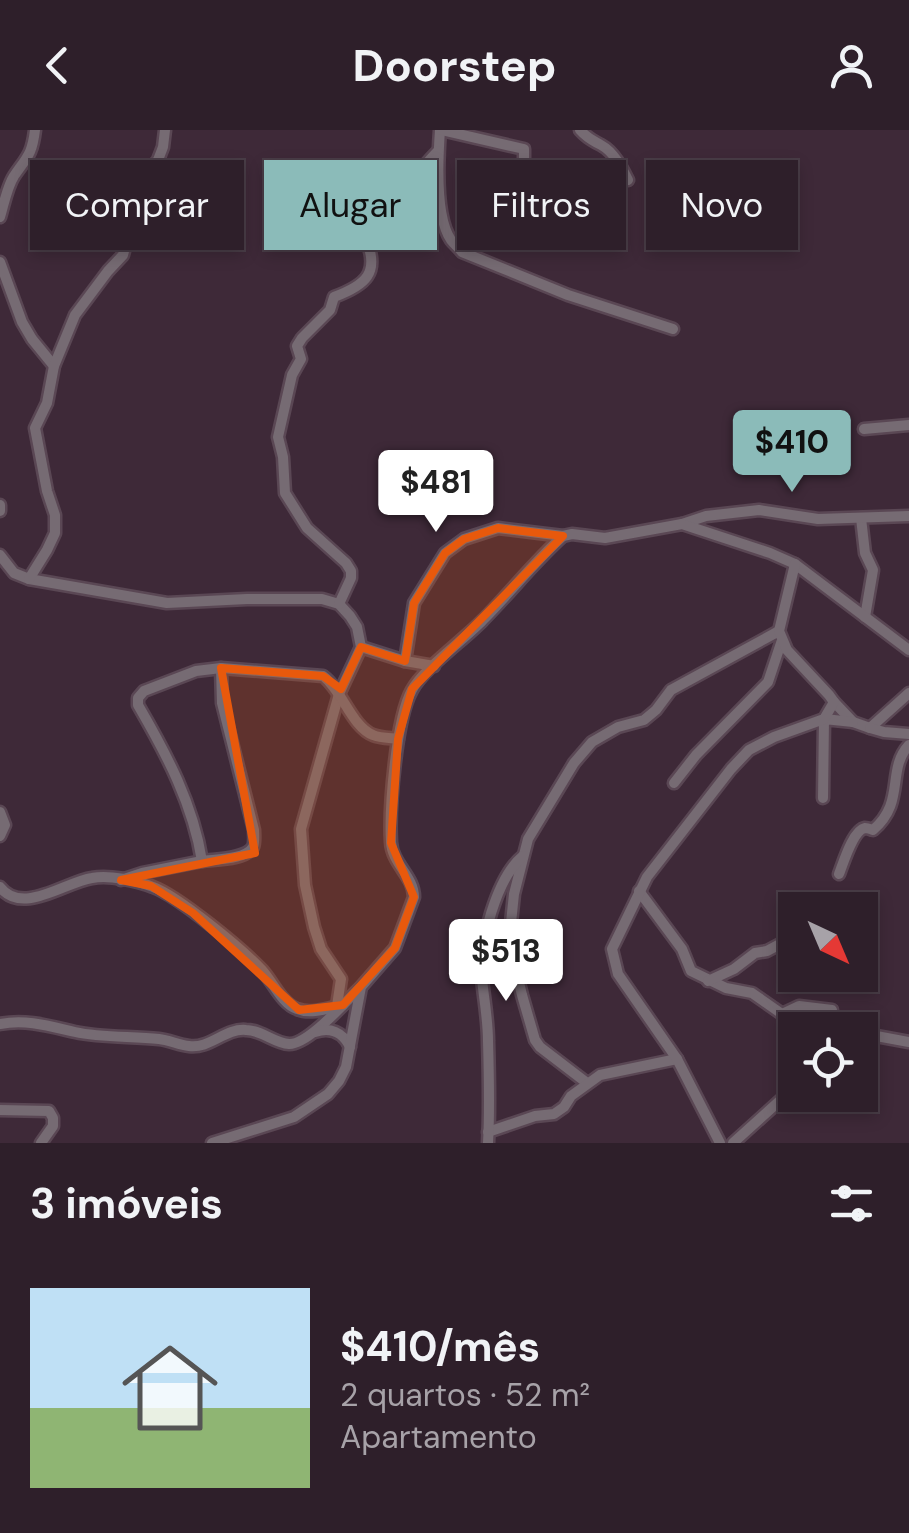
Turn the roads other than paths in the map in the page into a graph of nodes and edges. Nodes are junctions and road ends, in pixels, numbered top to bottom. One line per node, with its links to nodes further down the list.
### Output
1 (36, 130): 8 (street)
2 (166, 130): 11 (street)
3 (440, 130): 5 (street); 6 (street)
4 (580, 130): 7 (street)
5 (438, 152): 10 (street); 21 (street)
6 (524, 160)
7 (628, 180)
8 (0, 217)
9 (0, 262): 11 (street)
10 (673, 330)
11 (54, 366): 20 (street)
12 (909, 424): 13 (street)
13 (864, 430)
14 (909, 516): 15 (street)
15 (861, 518): 16 (street); 22 (street)
16 (682, 524): 17 (street); 19 (street)
17 (563, 536): 26 (street); 27 (street)
18 (0, 554): 20 (street)
19 (795, 564): 22 (street); 23 (street)
20 (29, 579): 21 (street)
21 (339, 604): 24 (street)
22 (865, 616): 25 (street)
23 (780, 635): 31 (street); 38 (street); 42 (street)
24 (361, 646): 26 (street); 29 (street)
25 (909, 650)
26 (404, 660): 27 (street)
27 (434, 666): 36 (street)
28 (221, 668): 29 (street); 43 (street); 43 (street)
29 (339, 694): 36 (street); 51 (street)
30 (909, 694): 34 (street)
31 (834, 702): 32 (street); 33 (street)
32 (824, 720): 33 (street); 39 (street); 47 (street)
33 (854, 722): 34 (street)
34 (870, 728): 35 (street)
35 (909, 734)
36 (398, 739): 50 (street)
37 (909, 745): 44 (street)
38 (674, 783)
39 (823, 798)
40 (0, 812): 41 (street)
41 (0, 836)
42 (524, 856): 59 (street); 62 (street)
43 (202, 861): 45 (street)
44 (839, 874)
45 (121, 880): 46 (street); 51 (street)
46 (0, 888)
47 (639, 891): 49 (street); 58 (street)
48 (778, 944): 49 (street)
49 (708, 981): 52 (street)
50 (360, 987): 51 (street); 57 (street)
51 (340, 1006): 54 (street)
52 (832, 1010)
53 (0, 1024): 54 (street)
54 (312, 1033): 57 (street)
55 (878, 1036): 56 (street)
56 (909, 1042)
57 (350, 1048): 64 (street)
58 (677, 1059): 59 (street); 65 (street)
59 (586, 1082): 62 (street)
60 (778, 1102): 66 (street)
61 (0, 1110): 63 (street)
62 (488, 1138)
63 (40, 1143)
64 (212, 1143)
65 (720, 1143)
66 (734, 1143)

